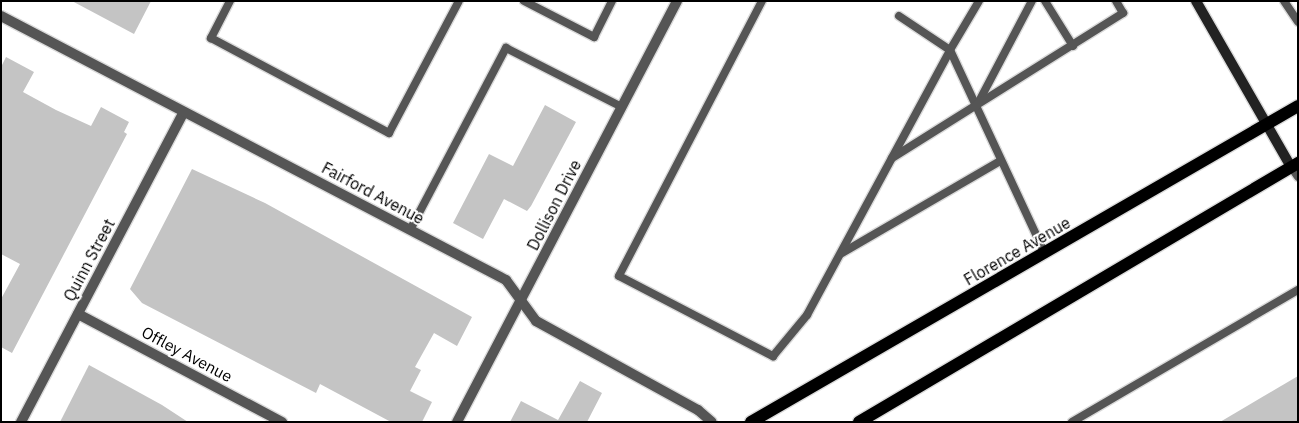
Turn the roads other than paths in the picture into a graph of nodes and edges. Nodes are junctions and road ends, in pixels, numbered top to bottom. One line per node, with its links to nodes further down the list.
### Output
1 (230, 1): 2 (lane)
2 (459, 1)
3 (524, 1): 4 (lane)
4 (612, 1)
5 (677, 1): 19 (street, Dollison Drive)
6 (762, 1): 27 (lane)
7 (979, 1): 17 (lane)
8 (1032, 1): 20 (lane)
9 (1045, 1): 16 (lane)
10 (1116, 1): 16 (lane)
11 (1196, 1): 22 (main road)
12 (1284, 1): 15 (lane)
13 (1, 16): 21 (street, Fairford Avenue)
14 (899, 16): 17 (lane)
15 (1298, 22)
16 (1072, 46): 20 (lane)
17 (950, 50): 20 (lane); 23 (lane)
18 (1298, 106): 22 (main road, Florence Avenue)
19 (622, 107): 26 (lane); 30 (street, Dollison Drive)
20 (975, 109): 23 (lane); 24 (lane)
21 (184, 112): 26 (street, Fairford Avenue); 31 (street, Quinn Street)
22 (1266, 124): 25 (main road); 28 (main road, Florence Avenue)
23 (892, 158): 27 (lane)
24 (1000, 161): 27 (lane); 28 (lane)
25 (1296, 169): 37 (main road)
26 (410, 230): 30 (street, Fairford Avenue)
27 (841, 253)
28 (1045, 254): 36 (main road, Florence Avenue)
29 (1298, 290): 38 (lane)
30 (521, 301): 34 (street, Dollison Drive); 35 (street, Fairford Avenue)
31 (78, 314): 32 (street, Quinn Street); 33 (street, Offley Avenue)
32 (21, 422)
33 (282, 422)
34 (457, 422)
35 (712, 422)
36 (751, 422)
37 (859, 422)
38 (1072, 422)

